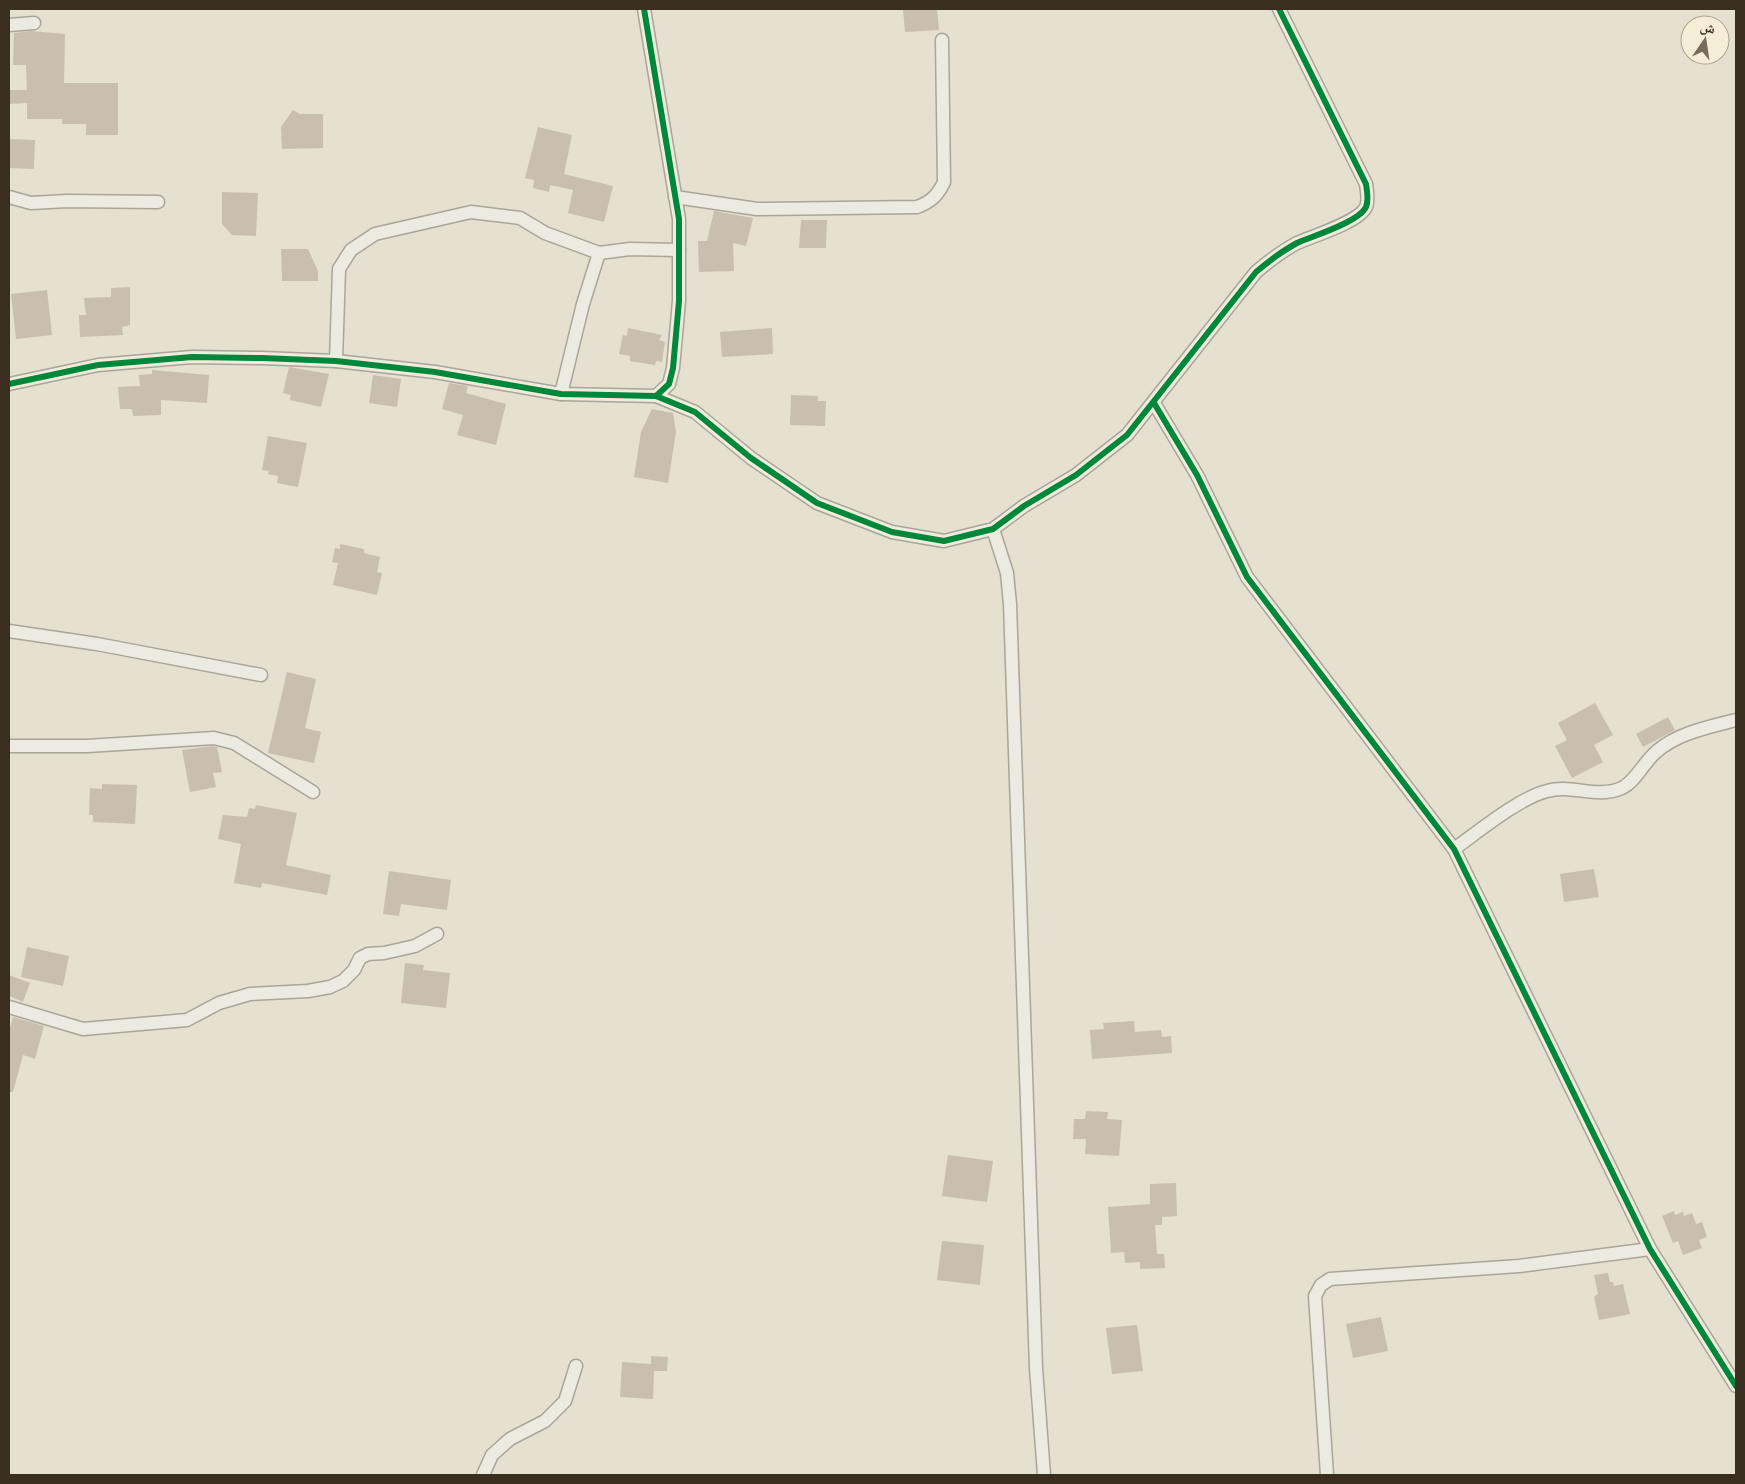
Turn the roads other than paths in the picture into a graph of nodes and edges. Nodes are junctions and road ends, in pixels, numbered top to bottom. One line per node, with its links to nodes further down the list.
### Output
1 (644, 9): 7 (street)
2 (1279, 9): 15 (street)
3 (34, 23): 4 (street)
4 (9, 25)
5 (942, 40): 7 (street)
6 (9, 197): 8 (street)
7 (675, 197): 9 (street)
8 (158, 202)
9 (679, 250): 10 (street); 14 (street)
10 (599, 254): 11 (street); 13 (street)
11 (336, 361): 12 (street); 13 (street)
12 (9, 384)
13 (561, 394): 14 (street)
14 (656, 396): 16 (street)
15 (1154, 403): 16 (street); 22 (street)
16 (993, 528): 29 (street)
17 (9, 631): 18 (street)
18 (262, 675)
19 (1736, 720): 22 (street)
20 (9, 746): 21 (street)
21 (313, 792)
22 (1454, 850): 25 (street)
23 (437, 934): 24 (street)
24 (9, 1007)
25 (1650, 1249): 27 (street); 30 (street)
26 (576, 1366): 28 (street)
27 (1736, 1386)
28 (483, 1475)
29 (1044, 1475)
30 (1327, 1475)

